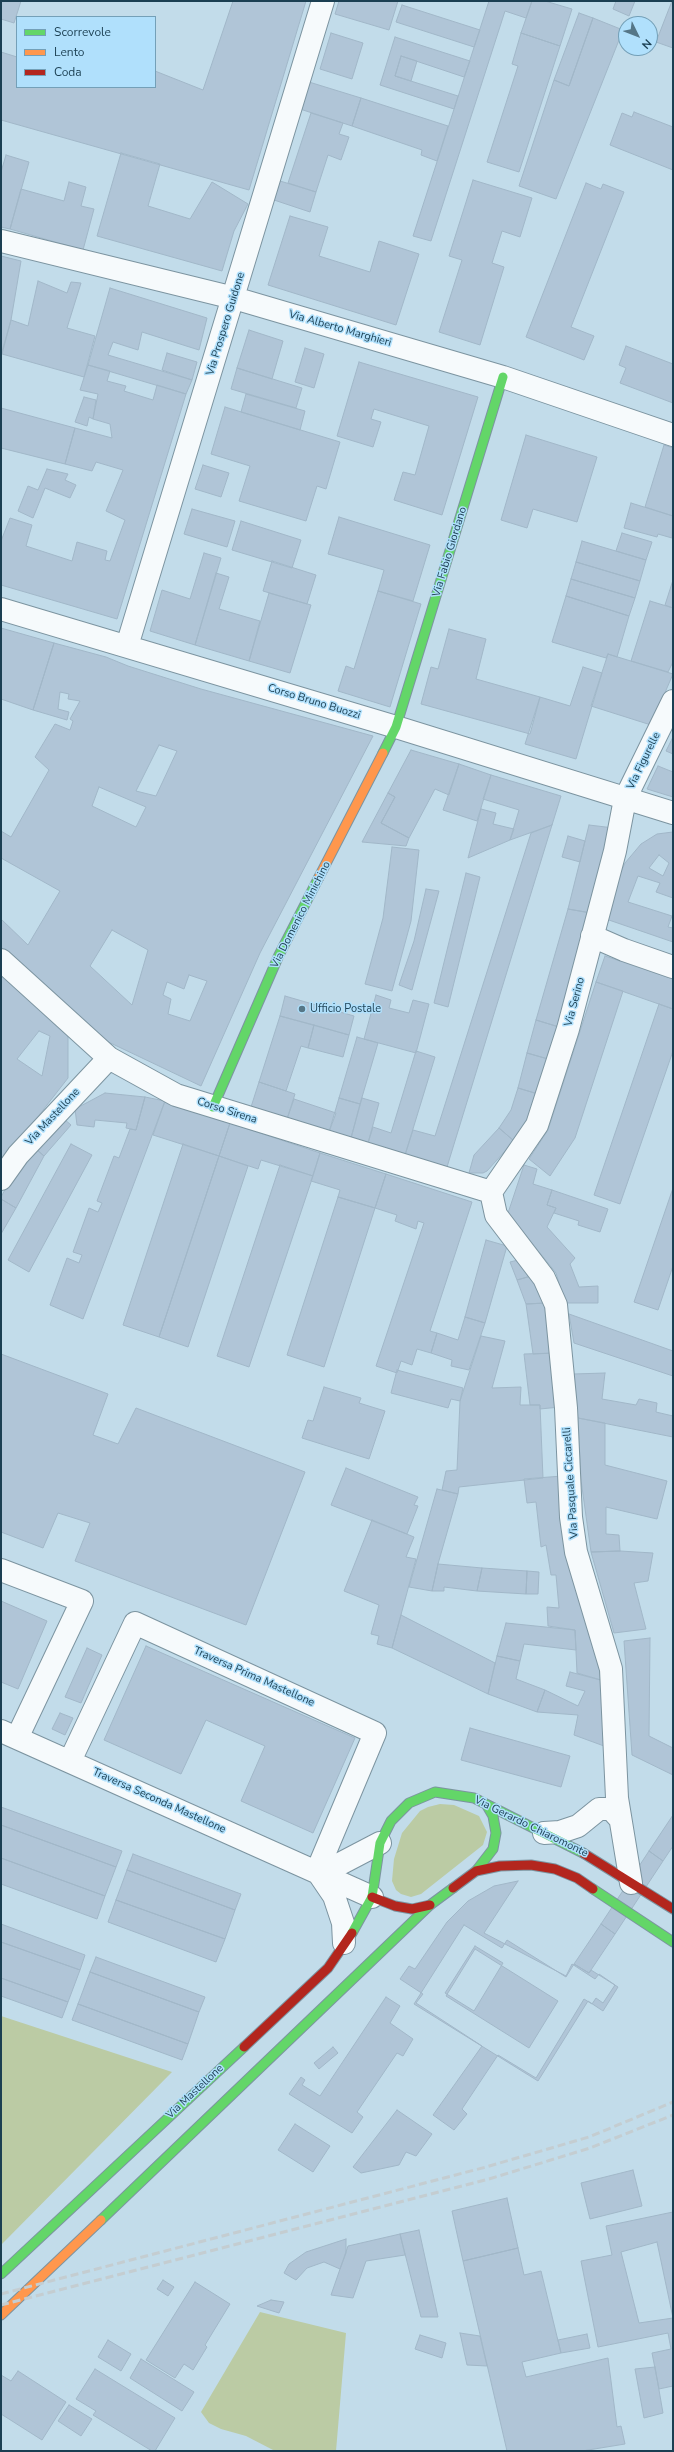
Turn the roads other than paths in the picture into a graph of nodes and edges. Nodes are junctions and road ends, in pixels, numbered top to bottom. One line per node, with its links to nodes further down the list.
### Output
1 (323, 1): 3 (street, Via Prospero Guidone)
2 (1, 241): 3 (street, Via Alberto Marghieri)
3 (234, 298): 4 (street, Via Alberto Marghieri); 7 (street, Via Prospero Guidone)
4 (503, 377): 5 (street, Via Alberto Marghieri); 9 (street, Via Fabio Giordano)
5 (673, 435)
6 (1, 609): 7 (street, Corso Bruno Buozzi)
7 (127, 646): 9 (street, Corso Bruno Buozzi)
8 (673, 701): 10 (street, Via Figurelle)
9 (396, 727): 10 (street, Corso Bruno Buozzi); 16 (street, Via Domenico Minichino)
10 (625, 799): 11 (street, Corso Bruno Buozzi); 12 (street, Via Serino)
11 (673, 813)
12 (592, 936): 14 (street); 18 (street, Via Serino)
13 (1, 960): 15 (street, Corso Sirena)
14 (673, 967)
15 (109, 1058): 16 (street, Corso Sirena); 17 (street, Via Mastellone)
16 (214, 1107): 18 (street, Corso Sirena)
17 (1, 1179)
18 (491, 1192): 23 (street, Via Pasquale Ciccarelli)
19 (1, 1570): 20 (street)
20 (9, 1735): 21 (street, Traversa Seconda Mastellone)
21 (70, 1761): 26 (street, Traversa Seconda Mastellone); 26 (street, Traversa Prima Mastellone)
22 (486, 1804): 24 (street, Via Gerardo Chiaromonte); 25 (street, Via Gerardo Chiaromonte); 27 (street)
23 (620, 1819): 24 (street); 28 (street, Via Pasquale Ciccarelli)
24 (544, 1833): 28 (street, Via Gerardo Chiaromonte)
25 (380, 1843): 26 (street); 29 (street, Via Gerardo Chiaromonte)
26 (317, 1871): 29 (street, Traversa Seconda Mastellone); 33 (street)
27 (476, 1871): 30 (street); 32 (street)
28 (631, 1883): 31 (street, Via Gerardo Chiaromonte)
29 (372, 1897): 30 (street); 33 (street, Via Mastellone)
30 (430, 1905): 35 (street)
31 (673, 1909)
32 (673, 1942)
33 (344, 1943): 34 (street, Via Mastellone)
34 (1, 2274)
35 (1, 2315)

